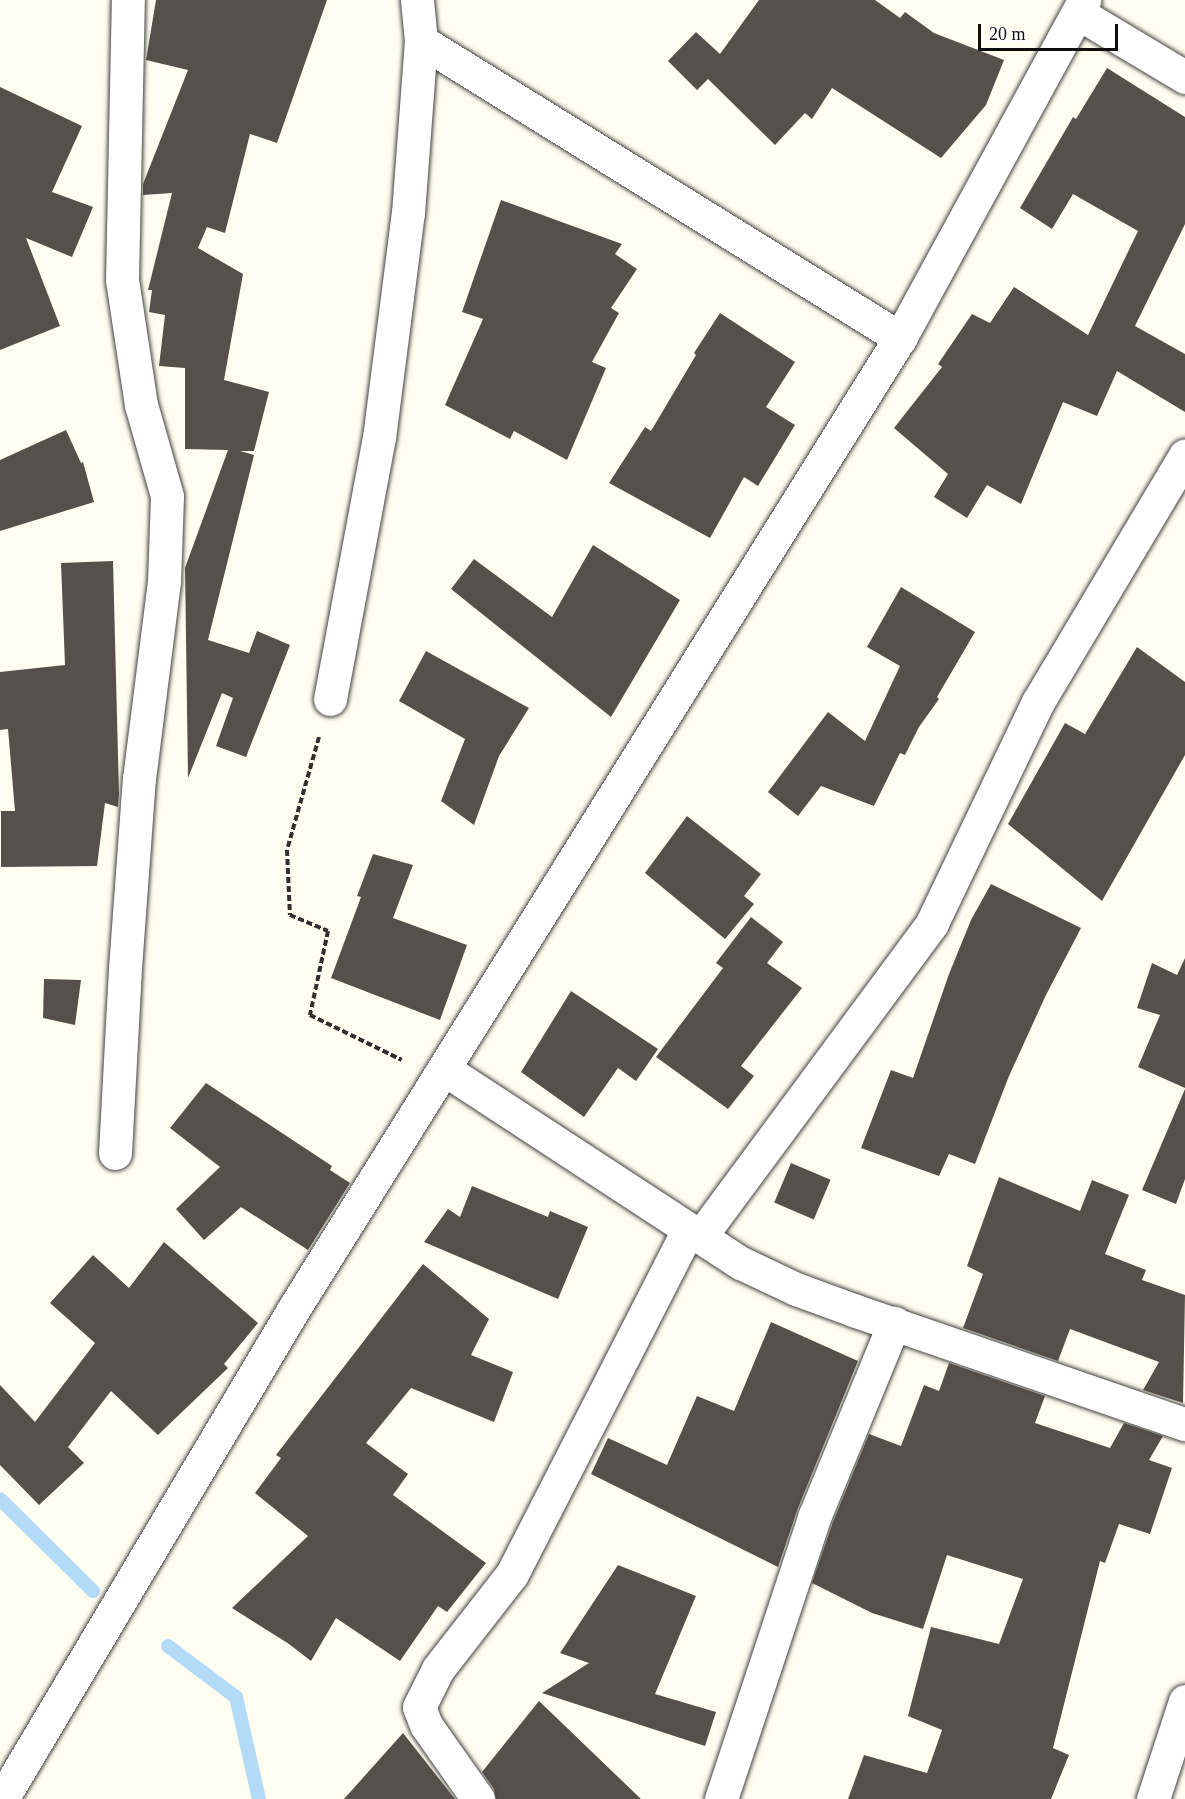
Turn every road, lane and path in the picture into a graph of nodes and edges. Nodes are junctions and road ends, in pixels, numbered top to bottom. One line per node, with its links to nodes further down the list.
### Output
1 (128, 0): 10 (street)
2 (417, 0): 4 (street)
3 (1081, 6): 5 (street); 6 (street)
4 (421, 41): 6 (street); 8 (street)
5 (1185, 77)
6 (900, 338): 9 (street)
7 (1185, 455): 11 (street)
8 (330, 699): 9 (path)
9 (441, 1073): 11 (street); 15 (street)
10 (115, 1153)
11 (694, 1234): 12 (street); 16 (street)
12 (894, 1323): 13 (street); 17 (street)
13 (1185, 1424)
14 (1185, 1701): 18 (street)
15 (2, 1799)
16 (478, 1799)
17 (721, 1799)
18 (1152, 1799)

